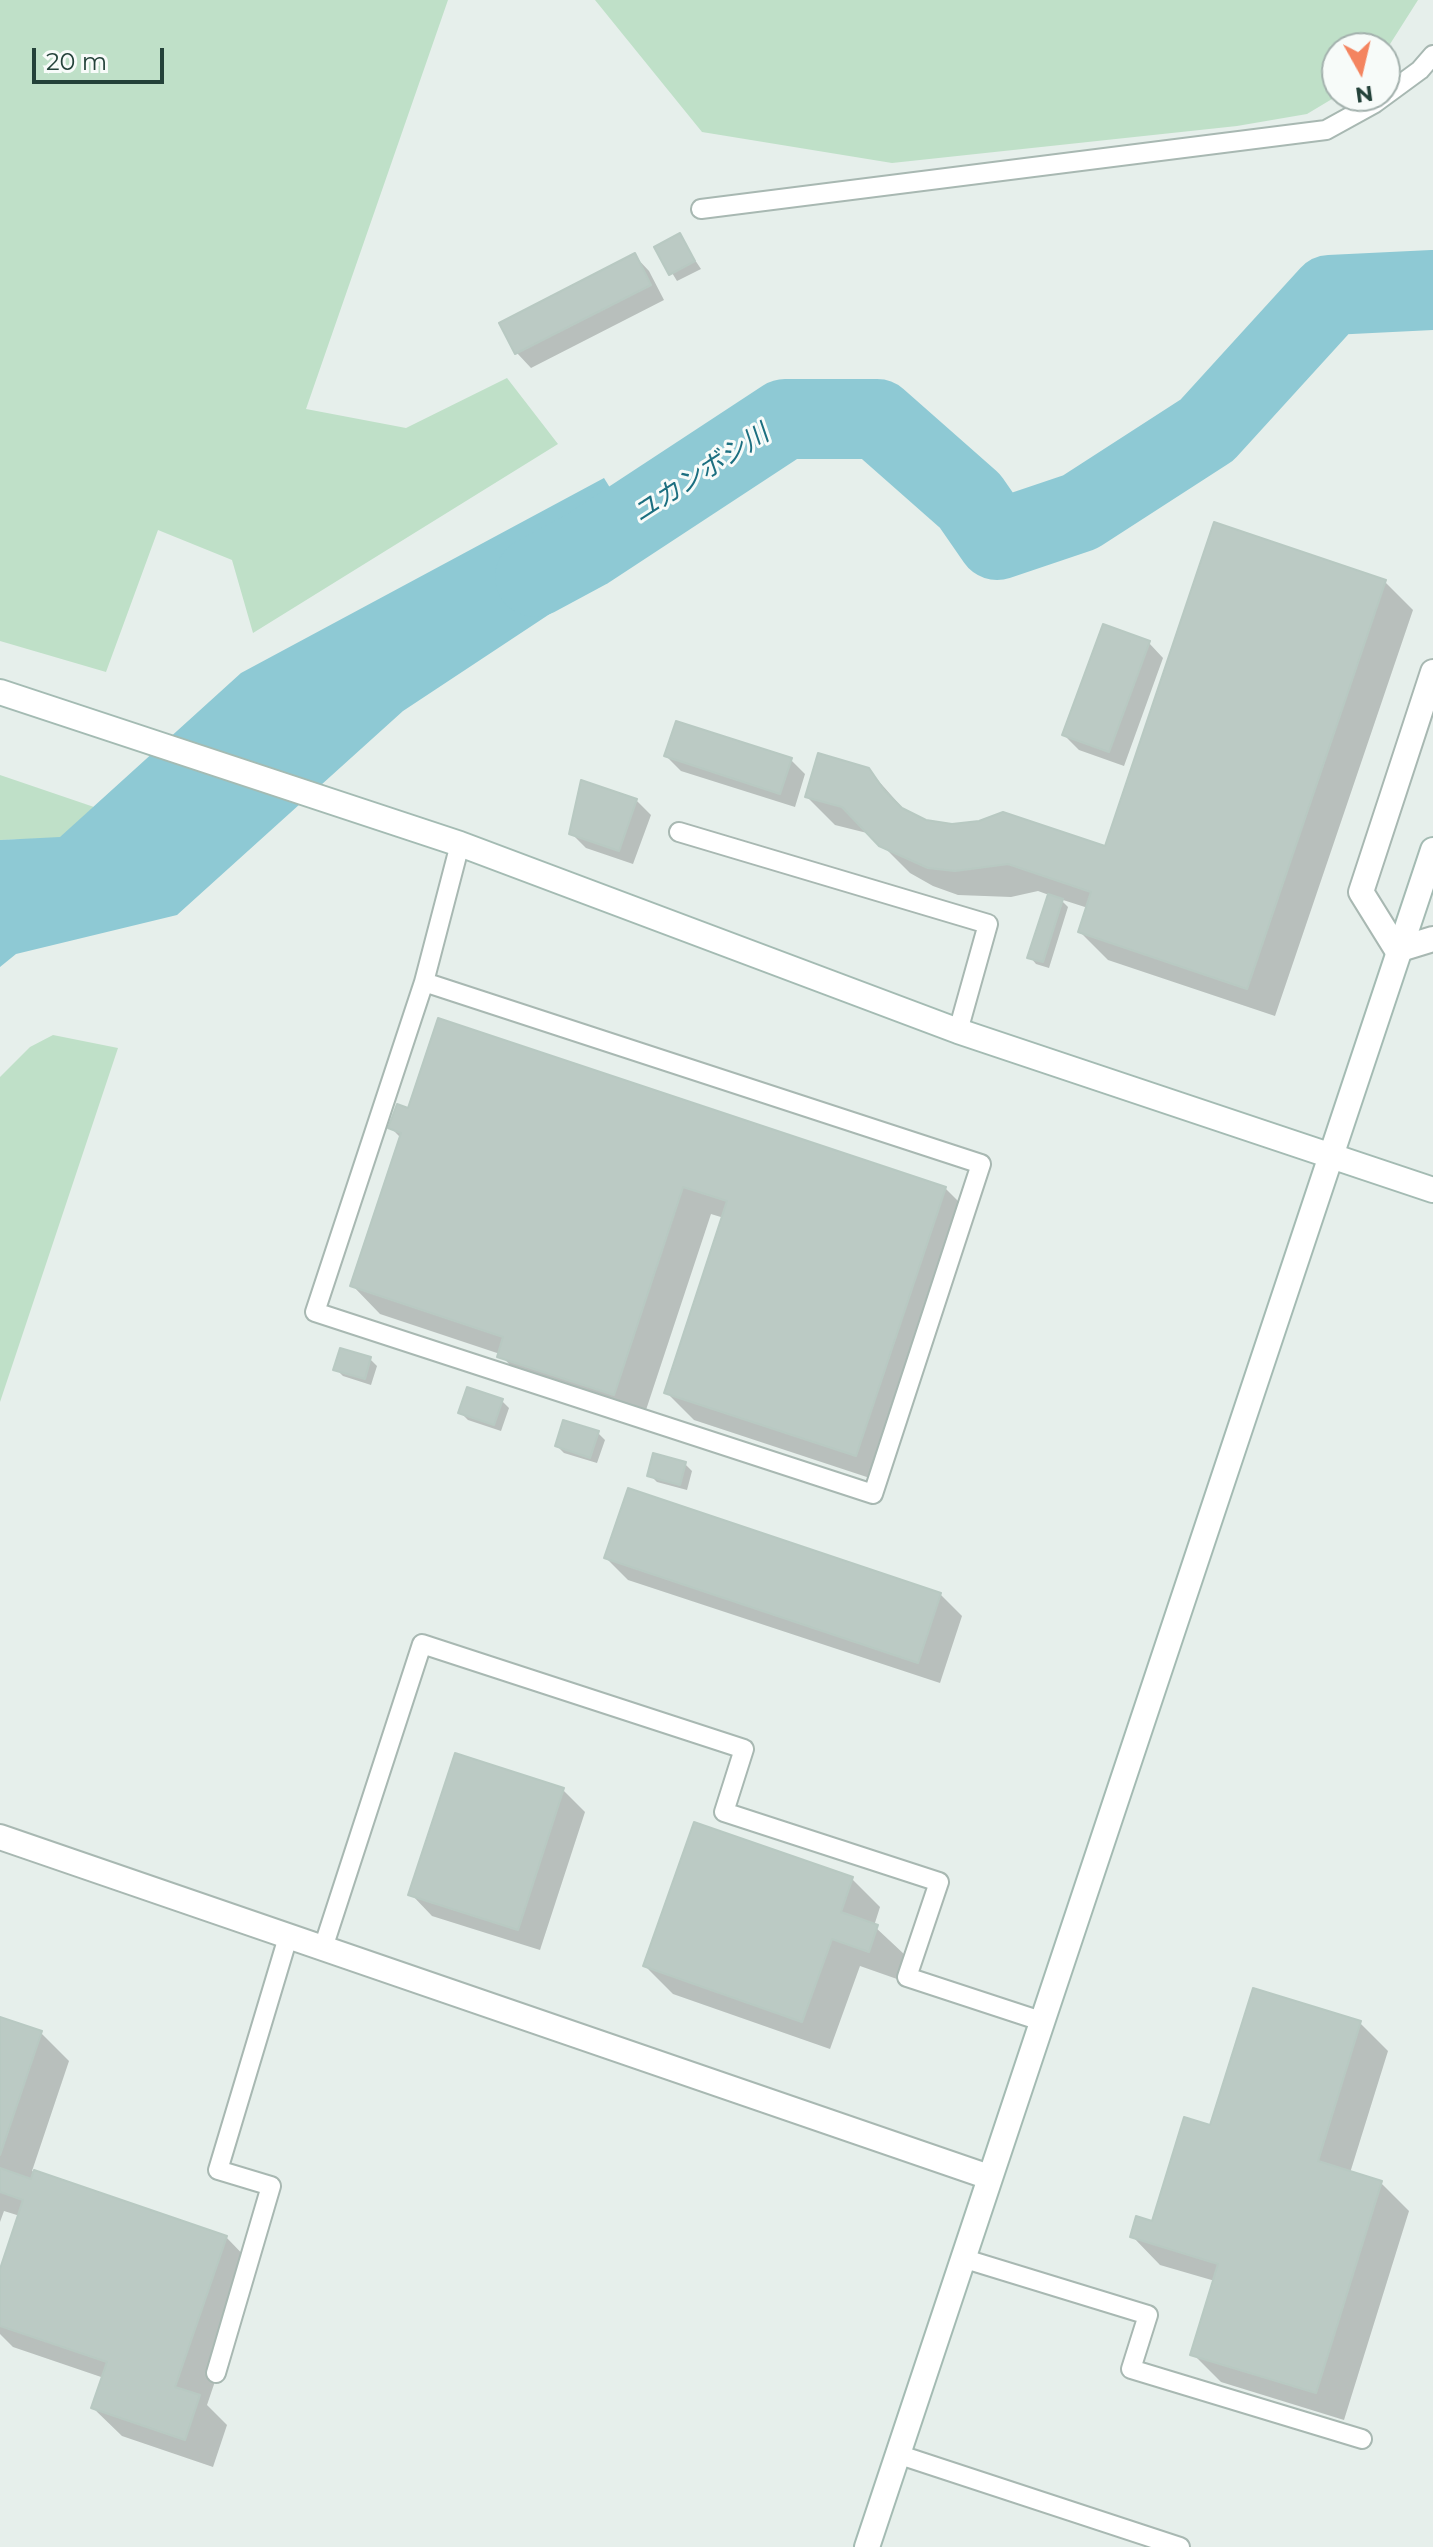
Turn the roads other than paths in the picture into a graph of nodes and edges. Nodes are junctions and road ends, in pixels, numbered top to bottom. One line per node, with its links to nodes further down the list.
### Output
1 (1433, 55): 2 (lane)
2 (701, 209)
3 (1433, 672): 9 (street)
4 (0, 692): 6 (street)
5 (679, 832): 11 (lane)
6 (460, 844): 10 (lane); 11 (street)
7 (1433, 850): 9 (street)
8 (1433, 939): 9 (street)
9 (1397, 950): 12 (street)
10 (424, 982): 10 (lane)
11 (958, 1031): 12 (street)
12 (1332, 1156): 13 (street); 17 (street)
13 (1433, 1190)
14 (0, 1837): 15 (street)
15 (288, 1937): 16 (street); 20 (lane)
16 (323, 1948): 17 (lane); 18 (street)
17 (1041, 2021): 18 (street)
18 (989, 2177): 19 (street)
19 (962, 2258): 21 (lane); 22 (street)
20 (216, 2373)
21 (1362, 2439)
22 (897, 2454): 23 (street); 24 (lane)
23 (867, 2547)
24 (1180, 2547)

